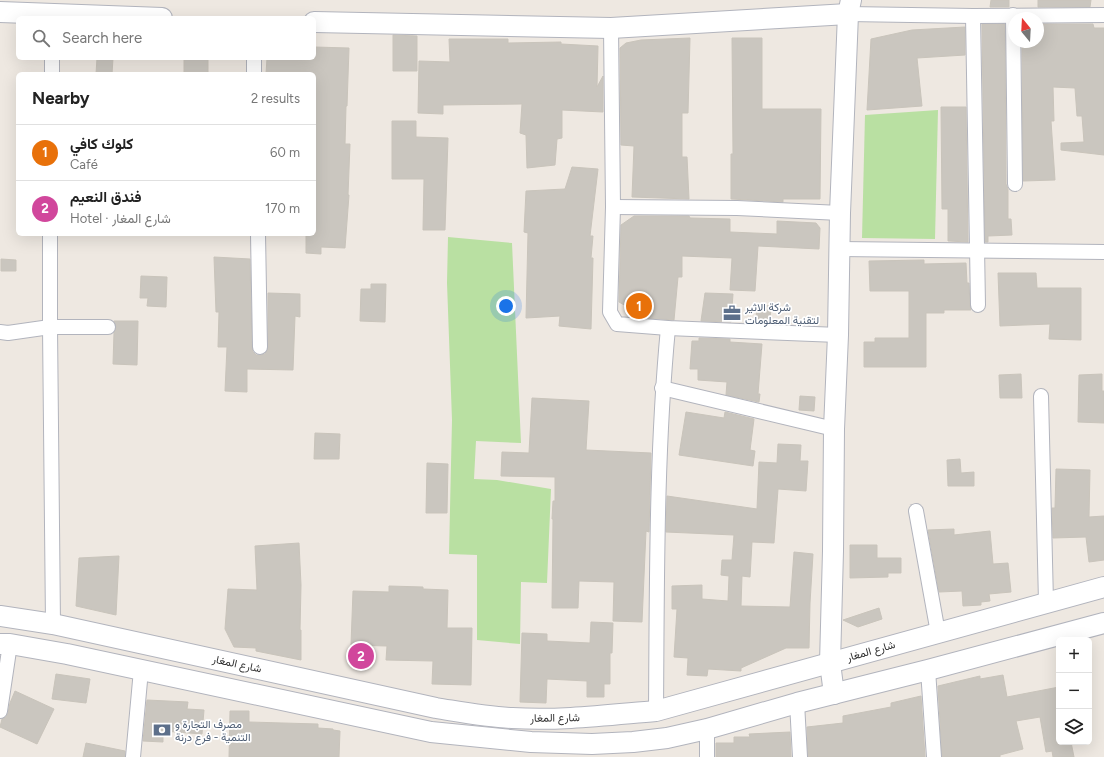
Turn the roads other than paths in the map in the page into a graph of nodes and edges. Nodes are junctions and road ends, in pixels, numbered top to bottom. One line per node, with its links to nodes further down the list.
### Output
1 (849, 7): 7 (street); 9 (main road); 17 (main road)
2 (0, 12): 6 (main road)
3 (1008, 15): 7 (street)
4 (1044, 15): 5 (street)
5 (1104, 15)
6 (52, 16)
7 (974, 16): 21 (street)
8 (316, 22): 9 (main road)
9 (611, 28): 16 (street)
10 (1013, 48): 15 (street)
11 (52, 60): 13 (street)
12 (254, 60): 14 (street)
13 (52, 72)
14 (254, 72)
15 (1015, 184)
16 (613, 207): 17 (street); 26 (street)
17 (840, 213): 20 (main road)
18 (50, 236): 24 (street)
19 (258, 236): 29 (street)
20 (839, 249): 21 (street); 28 (main road)
21 (977, 251): 22 (street); 23 (street)
22 (1104, 252)
23 (978, 305)
24 (50, 327): 25 (street); 27 (street); 38 (street)
25 (108, 327)
26 (668, 328): 28 (street); 30 (street)
27 (0, 332)
28 (838, 335): 32 (main road)
29 (260, 347)
30 (662, 388): 32 (street); 48 (street)
31 (1041, 396): 35 (street)
32 (834, 429): 41 (main road)
33 (916, 511): 39 (street)
34 (1104, 587): 35 (main road, شارع المغار)
35 (1046, 602): 39 (main road, شارع المغار)
36 (0, 616): 38 (main road, شارع المغار)
37 (1104, 623): 43 (main road)
38 (53, 624): 46 (main road, شارع المغار)
39 (938, 633): 41 (main road, شارع المغار)
40 (5, 644): 42 (main road); 47 (street)
41 (830, 663): 44 (main road); 48 (main road, شارع المغار)
42 (141, 670): 50 (main road); 52 (street)
43 (928, 670): 44 (main road); 55 (street)
44 (834, 694): 45 (main road)
45 (797, 703): 49 (main road); 54 (street)
46 (436, 708): 48 (main road, شارع المغار); 50 (main road)
47 (0, 711)
48 (656, 711)
49 (707, 729): 51 (main road); 53 (street)
50 (431, 732): 51 (main road)
51 (591, 750)
52 (133, 757)
53 (706, 757)
54 (800, 757)
55 (934, 757)

